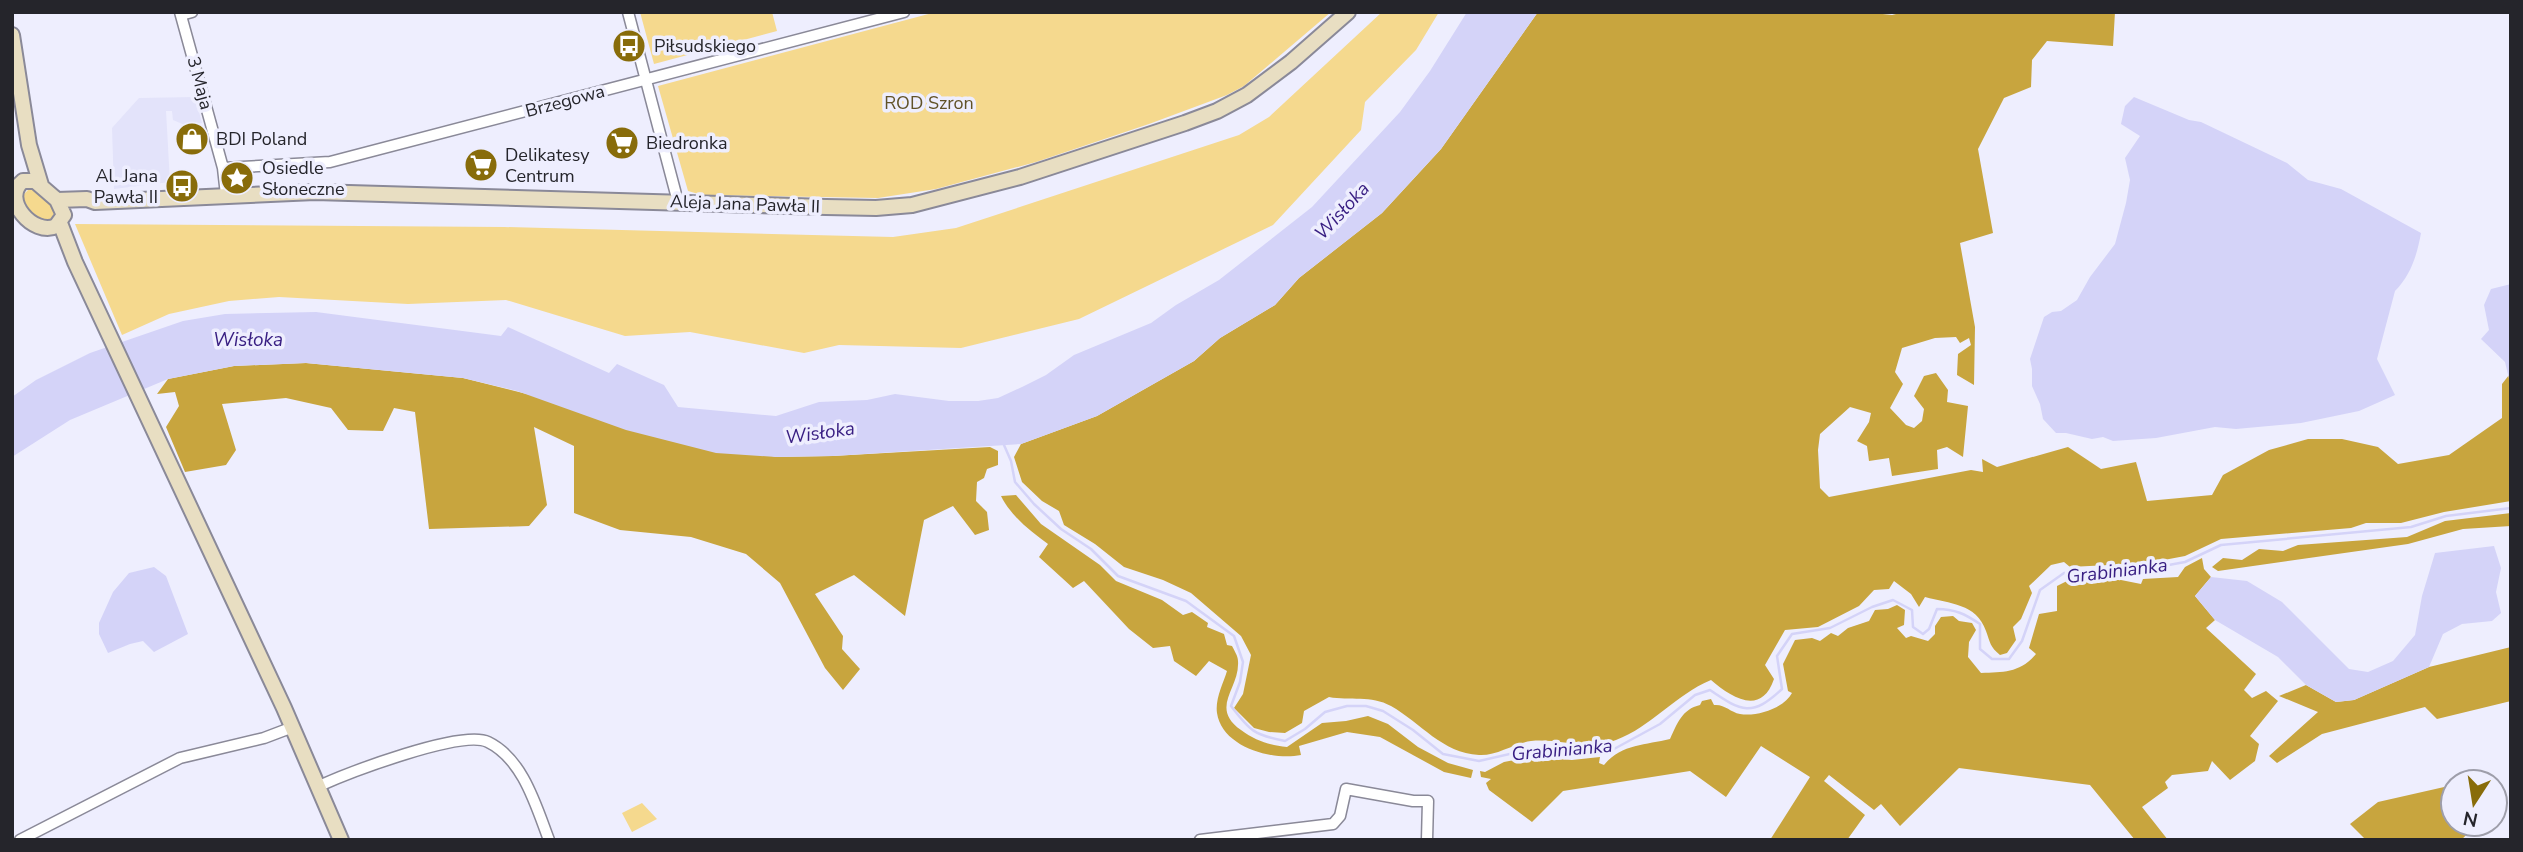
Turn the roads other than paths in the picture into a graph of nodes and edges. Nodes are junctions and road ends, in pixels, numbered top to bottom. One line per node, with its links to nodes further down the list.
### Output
1 (192, 12): 5 (street)
2 (628, 12): 7 (street)
3 (904, 12): 7 (street, Brzegowa)
4 (1348, 12): 15 (street, Aleja Jana Pawła II)
5 (180, 14): 9 (street, 3 Maja)
6 (12, 35): 8 (street)
7 (645, 79): 9 (street, Brzegowa); 15 (street)
8 (29, 145): 10 (street); 11 (street)
9 (223, 168): 12 (street, 3 Maja)
10 (17, 185): 11 (street); 16 (street)
11 (41, 186): 13 (street)
12 (226, 195): 14 (street, Aleja Jana Pawła II); 15 (street, Aleja Jana Pawła II)
13 (57, 200): 14 (street, Aleja Jana Pawła II); 17 (street)
14 (95, 202): 17 (street, Aleja Jana Pawła II)
15 (678, 202)
16 (14, 206): 18 (street)
17 (62, 219): 18 (street); 19 (street)
18 (45, 230): 19 (street)
19 (75, 262): 20 (street)
20 (293, 727): 21 (street); 22 (street)
21 (319, 786): 23 (street); 24 (street)
22 (20, 840)
23 (341, 840)
24 (549, 840)
25 (1200, 840): 26 (street)
26 (1427, 840)

